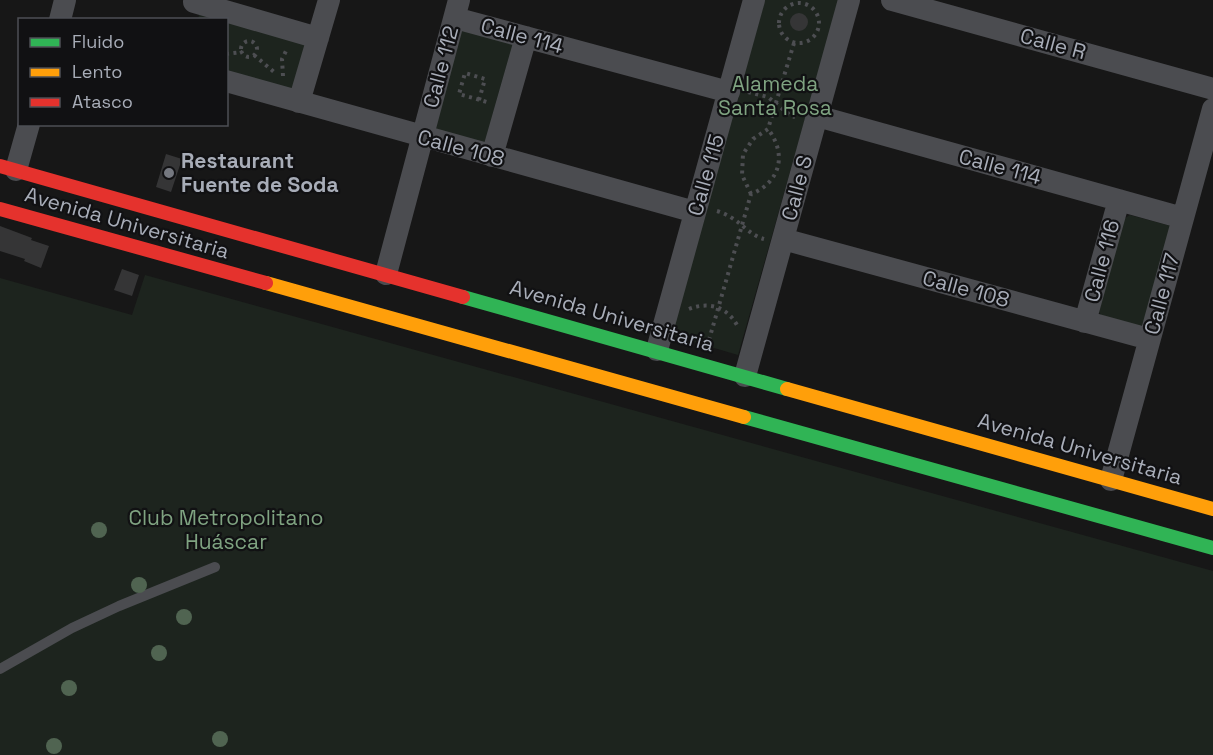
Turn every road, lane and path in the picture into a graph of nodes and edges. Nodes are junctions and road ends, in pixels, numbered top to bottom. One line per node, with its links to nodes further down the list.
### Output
1 (65, 0): 9 (street)
2 (329, 0): 11 (street)
3 (754, 0): 18 (street, Calle 115)
4 (849, 0): 23 (street, Calle S)
5 (892, 0): 17 (street, Calle R)
6 (806, 2): 12 (path); 12 (path)
7 (193, 7): 11 (street)
8 (457, 9): 10 (street, Calle 114); 26 (street, Calle 112)
9 (60, 18)
10 (526, 37): 18 (street, Calle 114); 27 (street)
11 (318, 38): 19 (street)
12 (794, 42): 21 (path)
13 (242, 52): 14 (path); 15 (path); 15 (path)
14 (228, 54)
15 (254, 55): 19 (path)
16 (228, 81): 19 (street, Calle 108)
17 (1213, 89)
18 (729, 92): 21 (path); 32 (street, Calle 115)
19 (294, 93): 26 (street, Calle 108)
20 (479, 100): 20 (path)
21 (775, 102): 23 (path); 25 (path)
22 (1213, 109): 33 (street, Calle 117)
23 (817, 116): 30 (street, Calle 114); 35 (street, Calle S)
24 (28, 126): 28 (street)
25 (768, 129): 29 (path); 29 (path)
26 (422, 137): 27 (street, Calle 108); 36 (street, Calle 112)
27 (492, 156): 32 (street, Calle 108)
28 (8, 168): 36 (street, Avenida Universitaria)
29 (751, 194): 34 (path)
30 (1119, 200): 33 (street, Calle 114); 39 (street, Calle 116)
31 (0, 209): 47 (street, Avenida Universitaria)
32 (695, 212): 34 (path); 43 (street, Calle 115)
33 (1183, 218): 41 (street, Calle 117)
34 (742, 225): 35 (path); 37 (path)
35 (783, 239): 39 (street, Calle 108); 44 (street, Calle S)
36 (386, 274): 43 (street, Avenida Universitaria)
37 (719, 308): 38 (path); 40 (path); 42 (path)
38 (682, 314)
39 (1085, 322): 41 (street, Calle 108)
40 (740, 333)
41 (1149, 339): 45 (street, Calle 117)
42 (708, 344)
43 (657, 350): 44 (street, Avenida Universitaria)
44 (745, 376): 45 (street, Avenida Universitaria)
45 (1111, 480): 46 (street, Avenida Universitaria)
46 (1213, 508)
47 (1213, 549)
48 (215, 567): 49 (lane)
49 (0, 669)

